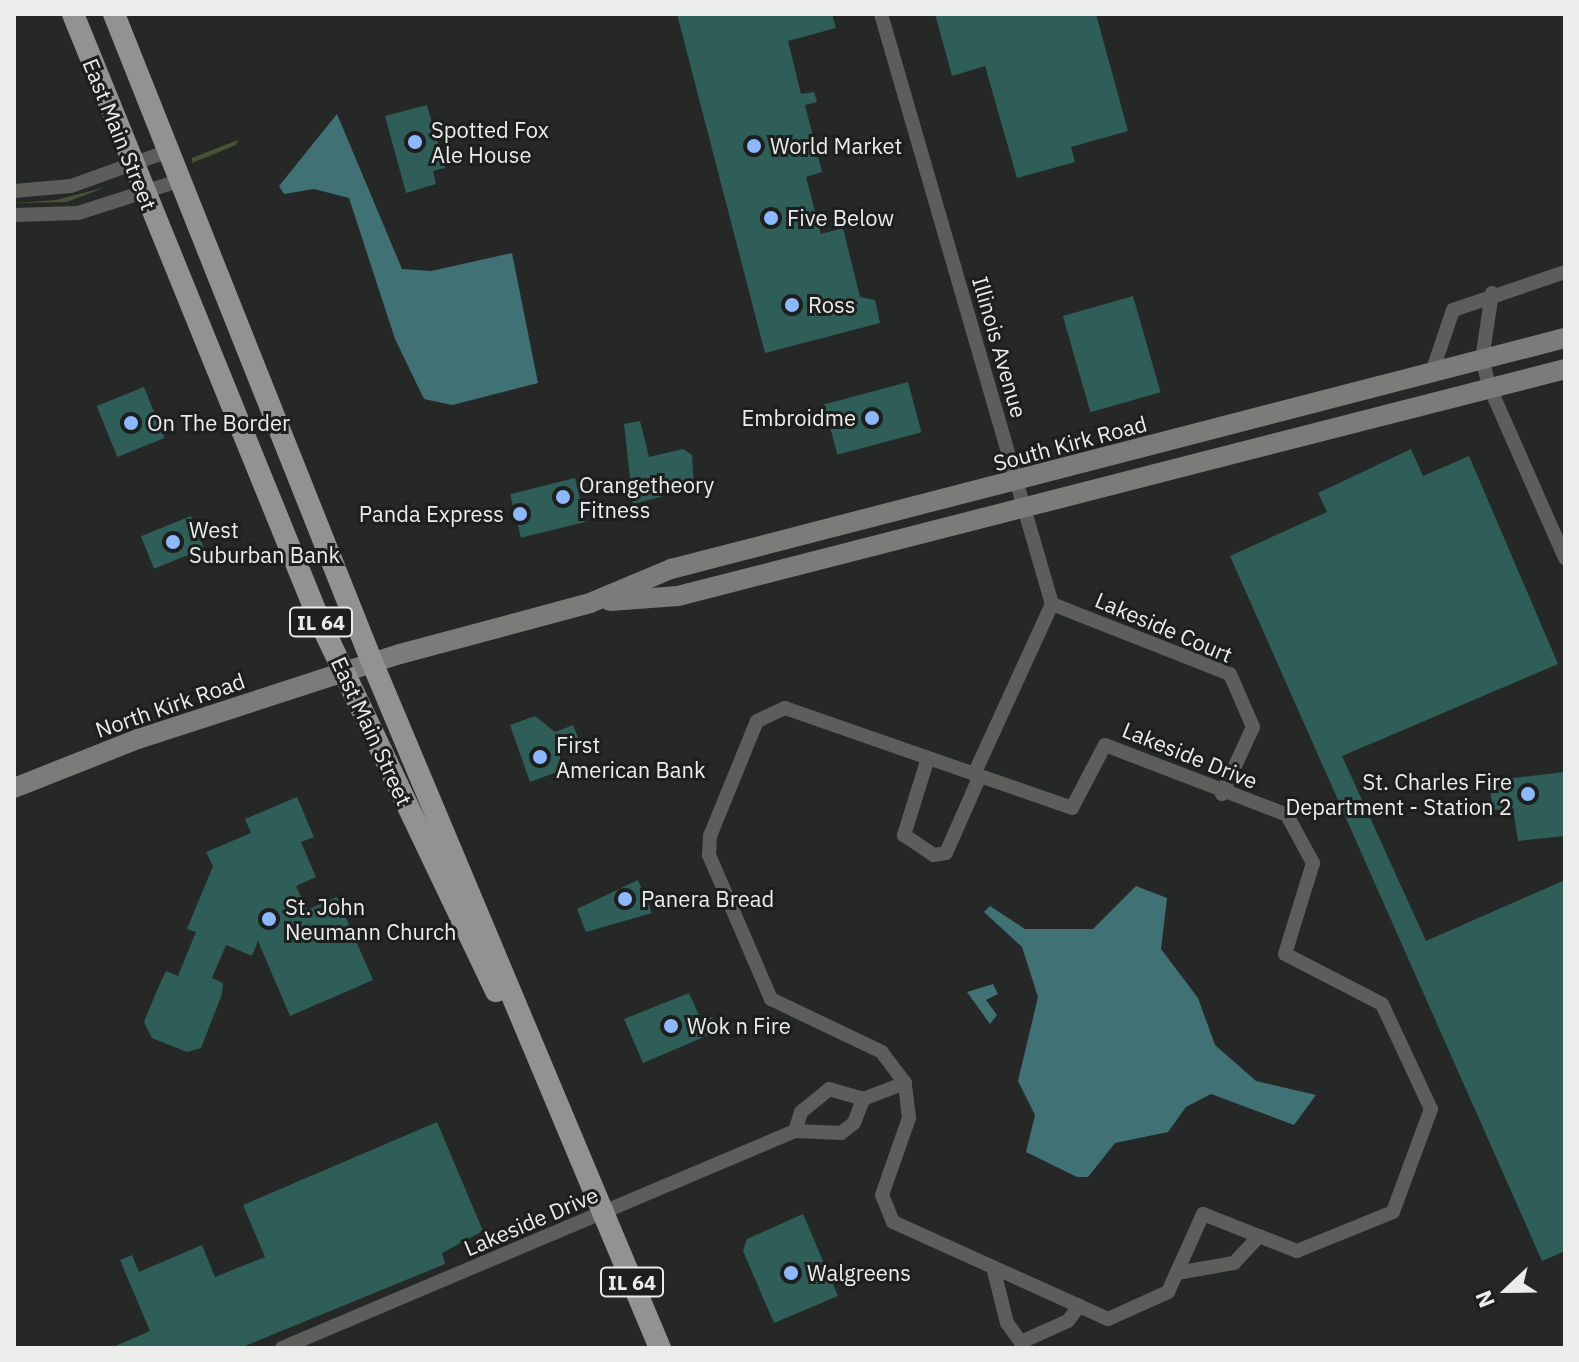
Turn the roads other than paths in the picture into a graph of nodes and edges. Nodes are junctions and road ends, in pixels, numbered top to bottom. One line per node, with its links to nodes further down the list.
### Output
1 (73, 14): 5 (main road, East Main Street / IL 64)
2 (114, 14): 4 (main road, East Main Street / IL 64)
3 (881, 14): 17 (street, Illinois Avenue)
4 (166, 152): 5 (street); 6 (main road, East Main Street / IL 64)
5 (132, 162): 7 (street); 8 (main road, East Main Street / IL 64)
6 (178, 181): 8 (street); 22 (main road, East Main Street / IL 64)
7 (16, 186)
8 (143, 190): 9 (street); 23 (main road, East Main Street / IL 64)
9 (14, 216)
10 (1565, 272): 11 (street)
11 (1492, 293): 13 (street); 15 (street)
12 (1565, 338): 13 (main road, South Kirk Road)
13 (1482, 359): 15 (main road, South Kirk Road); 16 (street)
14 (1565, 369): 16 (main road, South Kirk Road)
15 (1432, 372): 17 (main road, South Kirk Road)
16 (1490, 388): 18 (main road, South Kirk Road); 19 (street)
17 (1015, 483): 18 (street, Illinois Avenue); 20 (main road, South Kirk Road)
18 (1023, 509): 20 (main road, South Kirk Road); 21 (street, Illinois Avenue)
19 (1565, 558)
20 (590, 603): 22 (main road, South Kirk Road)
21 (1052, 604): 25 (street); 27 (street, Lakeside Court)
22 (372, 662): 23 (main road, South Kirk Road); 31 (main road, East Main Street / IL 64)
23 (343, 672): 26 (main road, North Kirk Road); 31 (main road, East Main Street / IL 64)
24 (928, 758): 25 (street, Lakeside Drive); 25 (street); 28 (street, Lakeside Drive)
25 (977, 775): 27 (street, Lakeside Drive)
26 (14, 788)
27 (1222, 794): 32 (street, Lakeside Drive)
28 (905, 1083): 29 (street); 33 (street, Lakeside Drive)
29 (863, 1099): 30 (street, Lakeside Drive); 30 (street)
30 (795, 1131): 31 (street, Lakeside Drive)
31 (604, 1215): 36 (street, Lakeside Drive); 37 (main road, East Main Street / IL 64)
32 (1259, 1236): 34 (street); 34 (street, Lakeside Drive)
33 (993, 1267): 35 (street, Lakeside Drive); 35 (street)
34 (1177, 1273): 35 (street, Lakeside Drive)
35 (1079, 1306)
36 (282, 1348)
37 (660, 1348)

